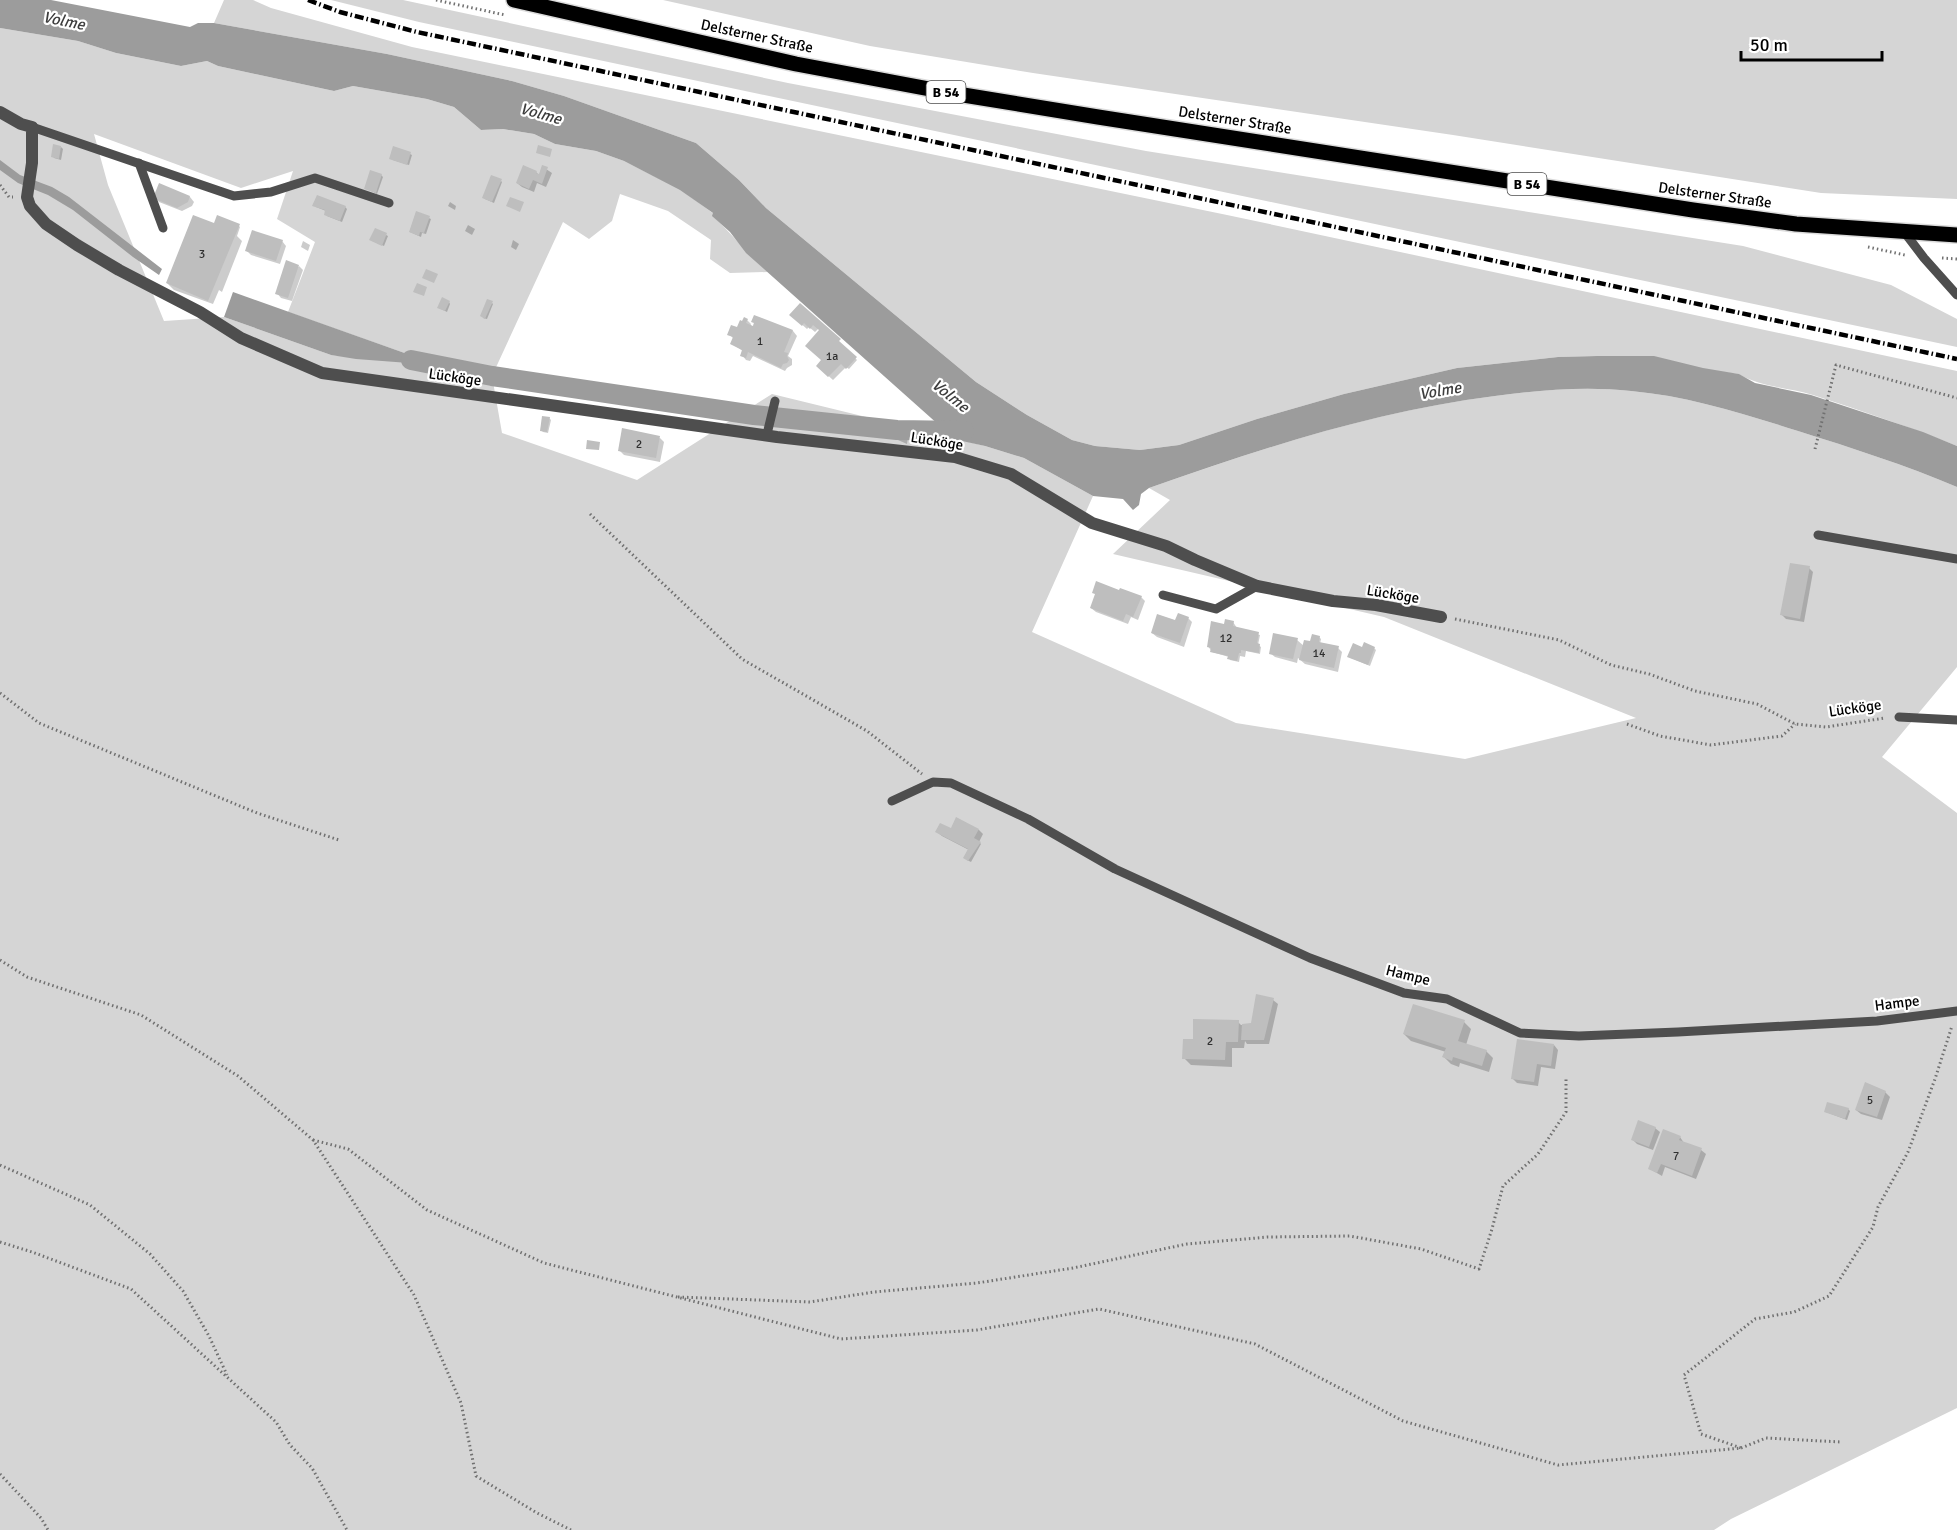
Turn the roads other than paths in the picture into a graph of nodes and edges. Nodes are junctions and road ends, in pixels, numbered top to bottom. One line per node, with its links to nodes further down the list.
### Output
1 (514, 0): 7 (main road, Delsterner Straße / B 54)
2 (0, 112): 3 (street)
3 (32, 128): 4 (lane); 11 (street, Lücköge)
4 (139, 162): 5 (lane); 6 (lane)
5 (390, 203)
6 (163, 228)
7 (1905, 232): 8 (main road, Delsterner Straße / B 54); 9 (lane)
8 (1957, 235)
9 (1957, 295)
10 (775, 401): 11 (lane)
11 (767, 434): 14 (street, Lücköge)
12 (1818, 535): 13 (lane)
13 (1957, 559)
14 (1257, 586): 15 (lane); 16 (street, Lücköge)
15 (1163, 595)
16 (1441, 617)
17 (1899, 717): 18 (lane, Lücköge)
18 (1957, 720)
19 (892, 801): 20 (lane, Hampe)
20 (1957, 1011)

